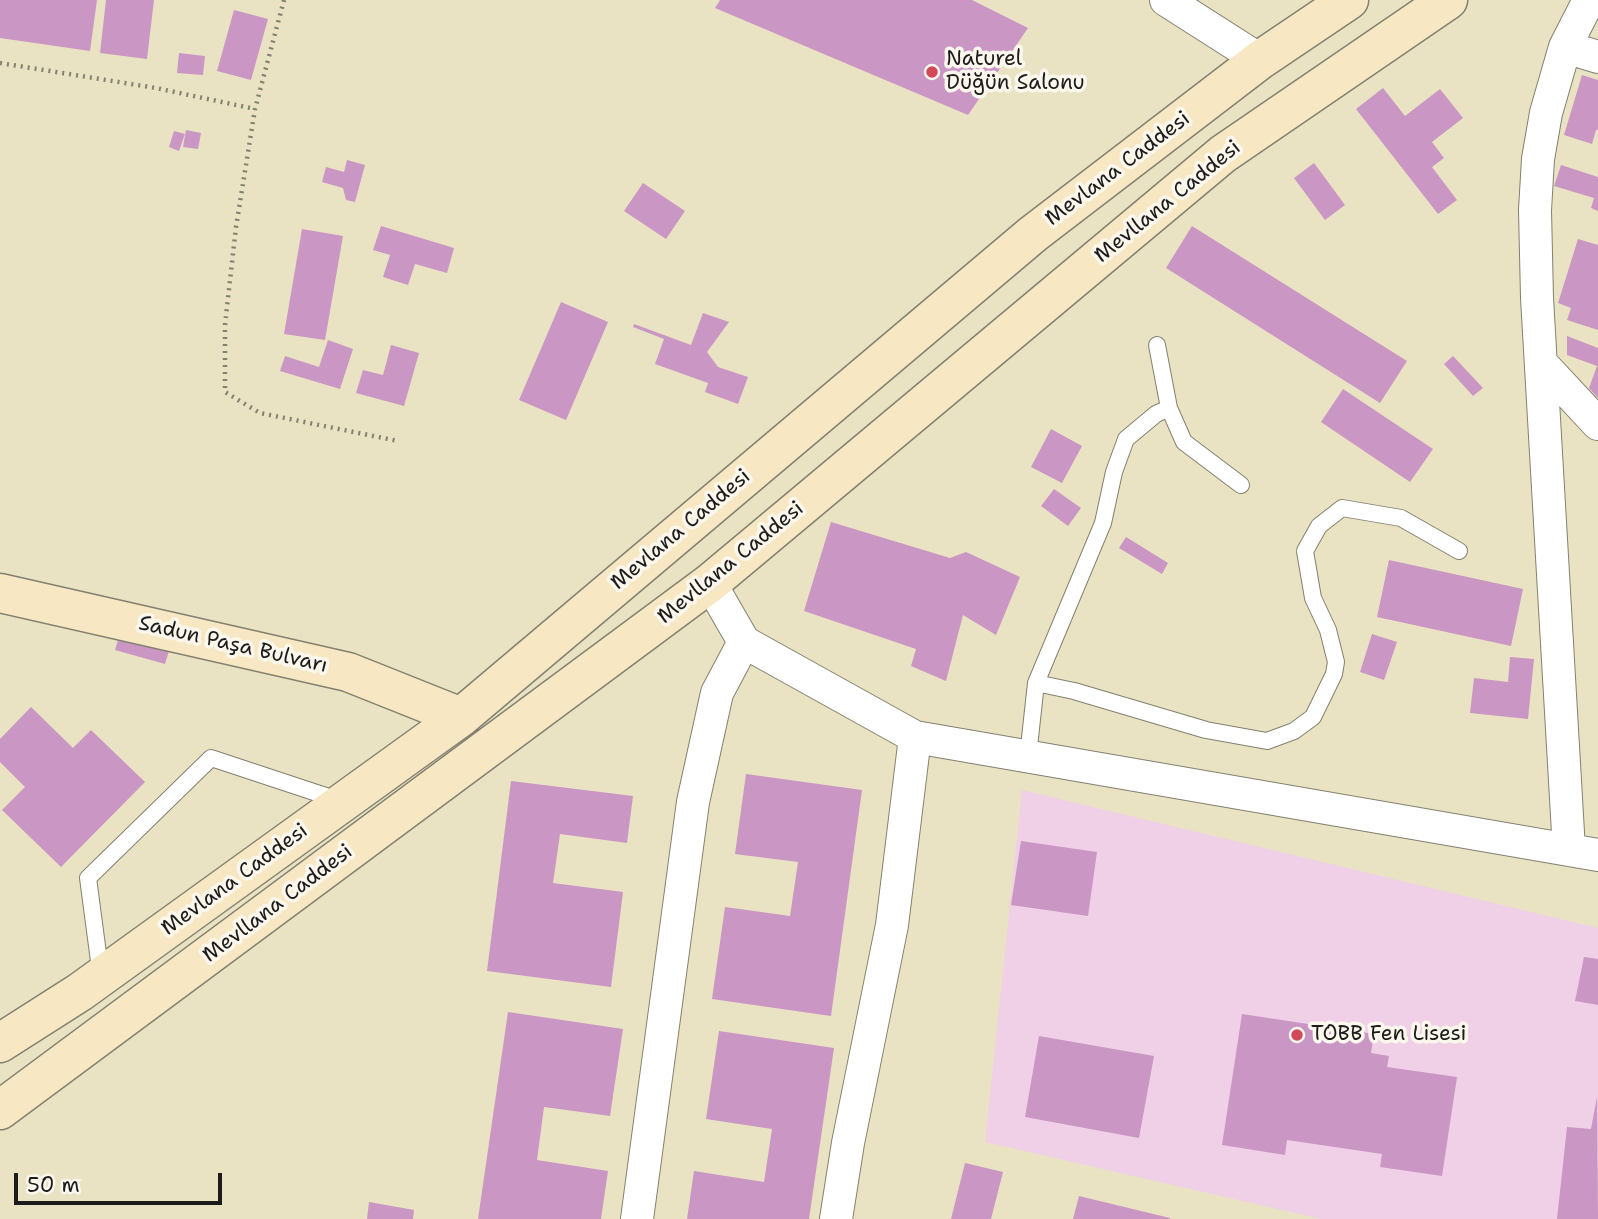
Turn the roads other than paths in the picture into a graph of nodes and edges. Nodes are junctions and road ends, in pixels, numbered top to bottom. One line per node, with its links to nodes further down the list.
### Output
1 (1166, 0): 7 (street)
2 (1349, 0): 7 (main road, Mevlana Caddesi)
3 (1448, 0): 14 (main road, Mevllana Caddesi)
4 (1589, 0): 5 (street)
5 (1565, 47): 6 (street); 9 (street)
6 (1598, 57)
7 (1260, 60): 18 (main road, Mevlana Caddesi)
8 (1157, 345): 10 (lane)
9 (1542, 364): 11 (street); 22 (street)
10 (1169, 408): 12 (lane); 17 (lane)
11 (1598, 424)
12 (1241, 485)
13 (1459, 551): 17 (lane)
14 (710, 583): 16 (street); 25 (main road, Mevllana Caddesi)
15 (0, 593): 18 (main road, Sadun Paşa Bulvarı)
16 (744, 642): 19 (street); 26 (street)
17 (1036, 682): 20 (lane)
18 (461, 717): 21 (main road, Mevlana Caddesi)
19 (915, 737): 20 (street); 27 (street)
20 (1028, 756): 22 (street)
21 (343, 802): 23 (main road, Mevlana Caddesi); 23 (lane)
22 (1583, 852)
23 (101, 977): 24 (main road, Mevlana Caddesi)
24 (0, 1043)
25 (0, 1110)
26 (637, 1219)
27 (836, 1219)

